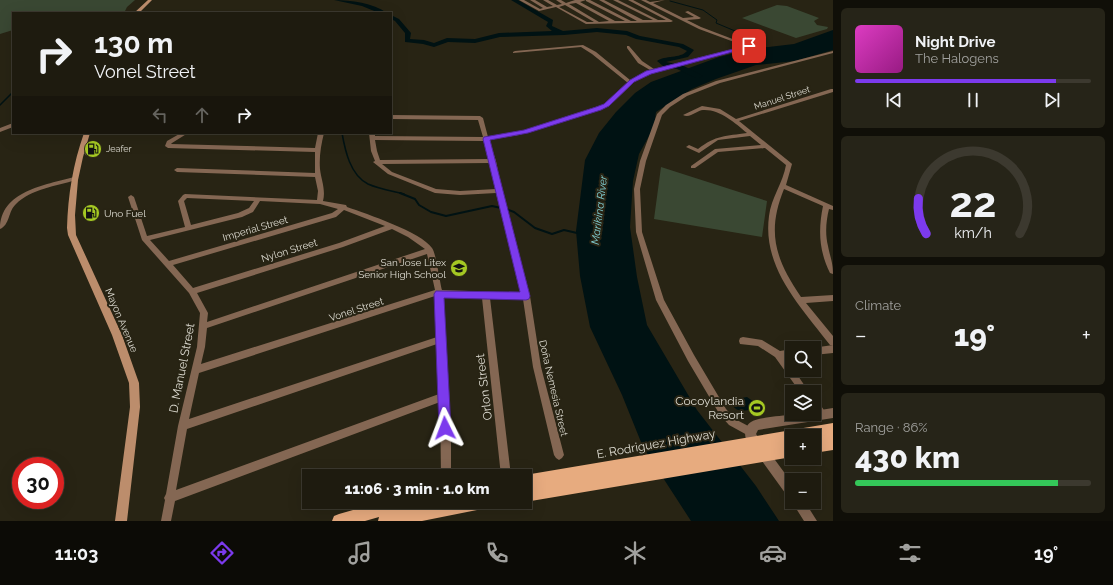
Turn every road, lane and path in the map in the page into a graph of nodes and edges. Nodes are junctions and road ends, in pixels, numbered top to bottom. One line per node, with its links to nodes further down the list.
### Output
1 (150, 0): 22 (main road)
2 (521, 0): 20 (street)
3 (532, 0): 20 (street)
4 (544, 0): 17 (street)
5 (558, 0): 16 (street)
6 (584, 0): 13 (street)
7 (587, 0): 21 (street)
8 (601, 0): 19 (street)
9 (615, 0): 18 (street)
10 (630, 0): 14 (street)
11 (643, 0): 15 (street)
12 (660, 0): 15 (street)
13 (575, 1): 16 (street); 28 (street)
14 (636, 3): 18 (street); 27 (street)
15 (650, 3): 23 (street)
16 (567, 4): 17 (street); 29 (street)
17 (556, 6): 20 (street); 29 (street)
18 (626, 6): 19 (street); 27 (street)
19 (616, 8): 21 (street); 26 (street)
20 (547, 9)
21 (606, 10): 25 (street)
22 (137, 12)
23 (674, 16): 24 (street); 24 (street)
24 (681, 19): 33 (street)
25 (630, 22): 26 (street); 28 (street)
26 (644, 22): 27 (street)
27 (658, 22)
28 (616, 23): 29 (street)
29 (601, 24)
30 (628, 47): 33 (street)
31 (515, 52): 34 (street)
32 (833, 52): 91 (street)
33 (654, 71): 34 (street)
34 (630, 82): 46 (street)
35 (833, 90): 38 (street, Manuel Street)
36 (686, 115): 38 (street)
37 (392, 117): 46 (street, Doña Nemesia Street)
38 (735, 121): 44 (street)
39 (12, 125): 40 (street)
40 (0, 130)
41 (87, 134): 55 (main road, Mayon Avenue)
42 (183, 134): 49 (street)
43 (321, 134): 49 (street)
44 (751, 134): 47 (street); 48 (street)
45 (372, 135): 46 (street); 50 (street)
46 (486, 139): 51 (street, Doña Nemesia Street)
47 (767, 146): 52 (street); 56 (street)
48 (689, 147)
49 (318, 150): 54 (street)
50 (376, 162): 51 (street); 57 (street)
51 (493, 162): 57 (street, Doña Nemesia Street)
52 (693, 167)
53 (177, 170): 54 (street)
54 (318, 175): 60 (street)
55 (74, 179): 64 (street); 107 (main road, Mayon Avenue)
56 (784, 186): 61 (street); 76 (street)
57 (498, 192): 74 (street, Doña Nemesia Street)
58 (131, 198): 67 (street, D. Manuel Street)
59 (258, 200): 60 (street); 66 (street); 66 (street)
60 (320, 202): 62 (street)
61 (826, 205): 63 (street); 70 (street)
62 (344, 207): 65 (street); 69 (street, Imperial Street)
63 (833, 208)
64 (0, 227)
65 (391, 227): 68 (street); 71 (street, Nylon Street)
66 (189, 228): 67 (street)
67 (146, 239): 69 (street, D. Manuel Street)
68 (430, 250): 72 (street); 77 (street)
69 (168, 264): 71 (street, D. Manuel Street)
70 (833, 271)
71 (192, 291): 77 (street, D. Manuel Street)
72 (439, 294): 73 (street, Vonel Street); 78 (street); 85 (street, Vonel Street)
73 (486, 296): 74 (street, Vonel Street); 98 (street, Orlon Street)
74 (526, 296): 96 (street, Doña Nemesia Street)
75 (833, 298): 76 (street)
76 (800, 300): 80 (street)
77 (204, 326): 85 (street, D. Manuel Street)
78 (442, 339): 87 (street); 90 (street)
79 (743, 341): 84 (street)
80 (833, 342)
81 (833, 348): 82 (street)
82 (821, 350)
83 (785, 354): 84 (street)
84 (779, 355): 86 (street)
85 (196, 370): 90 (street, D. Manuel Street)
86 (800, 385)
87 (443, 397): 97 (street); 103 (street)
88 (833, 413): 89 (street)
89 (822, 415): 91 (street)
90 (183, 426): 103 (street, D. Manuel Street)
91 (749, 432): 101 (street)
92 (785, 438): 100 (main road, E. Rodriguez Highway)
93 (831, 443): 94 (main road)
94 (821, 445)
95 (785, 451): 100 (main road, E. Rodriguez Highway)
96 (559, 455)
97 (446, 469)
98 (505, 469)
99 (532, 482): 100 (main road, E. Rodriguez Highway)
100 (559, 483): 102 (main road, E. Rodriguez Highway)
101 (785, 483)
102 (532, 493)
103 (169, 498): 108 (street, D. Manuel Street)
104 (403, 509): 109 (main road)
105 (410, 509): 110 (main road)
106 (803, 509): 111 (street)
107 (122, 521)
108 (166, 521)
109 (339, 521)
110 (385, 521)
111 (811, 521)

